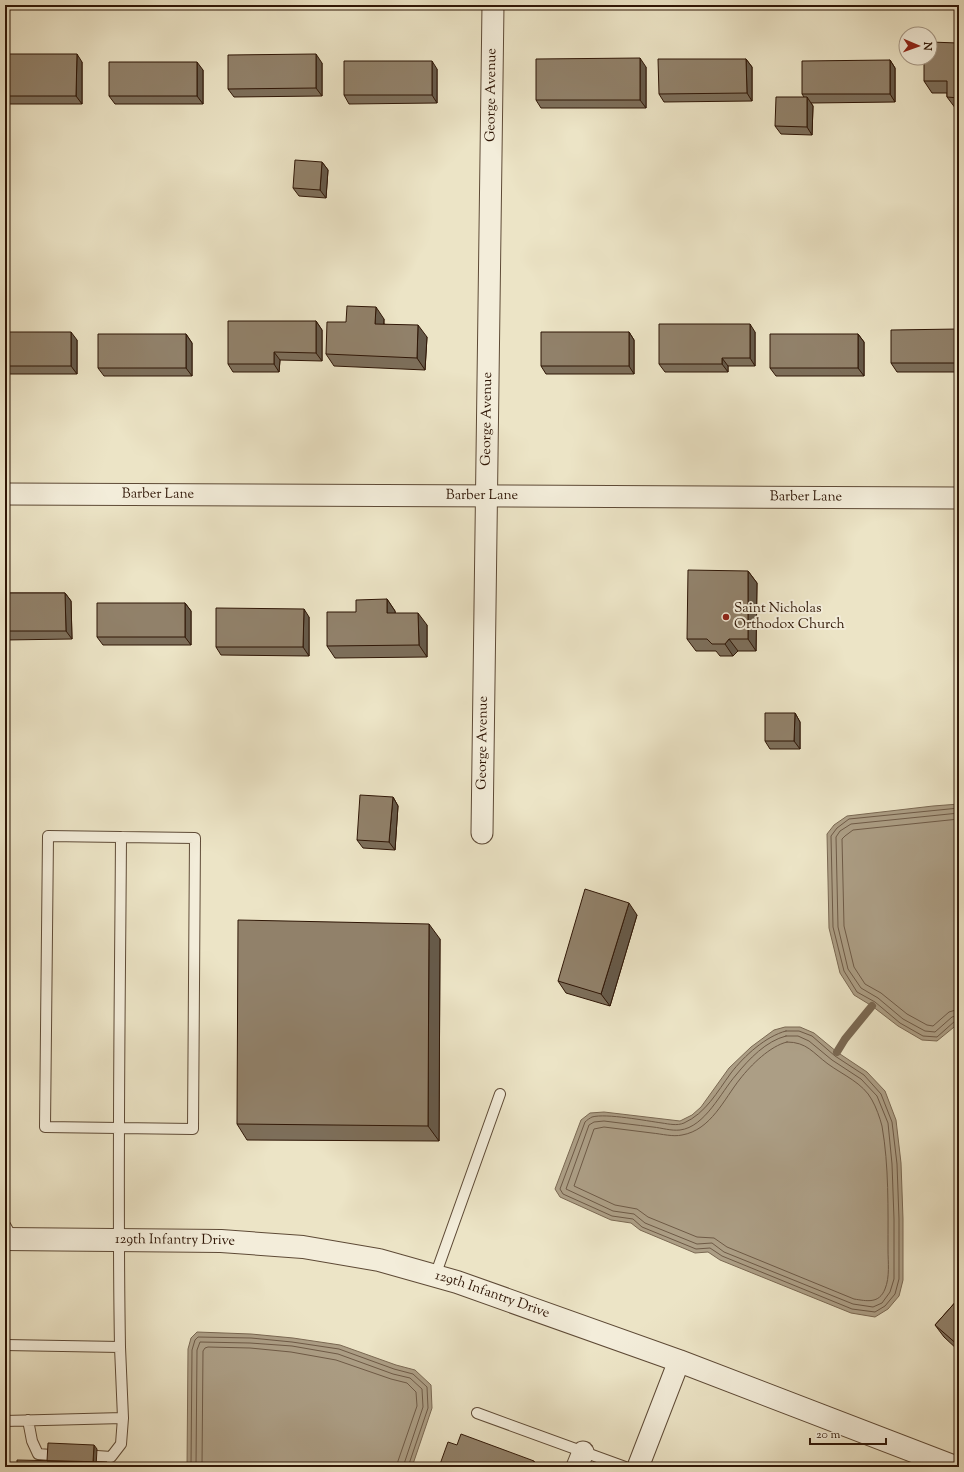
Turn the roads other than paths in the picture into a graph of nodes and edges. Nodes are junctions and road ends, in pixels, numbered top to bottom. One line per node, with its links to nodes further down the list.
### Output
1 (493, 5): 3 (street, George Avenue)
2 (5, 494): 3 (street, Barber Lane)
3 (486, 496): 4 (street, Barber Lane); 5 (street, George Avenue)
4 (959, 498)
5 (482, 833)
6 (121, 837): 8 (lane); 8 (lane); 8 (lane)
7 (500, 1094): 11 (lane)
8 (120, 1128): 10 (lane)
9 (8, 1234): 10 (street, 129th Infantry Drive)
10 (118, 1240): 11 (street, 129th Infantry Drive); 13 (lane)
11 (435, 1276): 14 (street, 129th Infantry Drive)
12 (5, 1345): 13 (lane)
13 (120, 1346): 16 (lane)
14 (678, 1361): 23 (street); 24 (street, 129th Infantry Drive)
15 (477, 1413): 21 (lane)
16 (122, 1418): 17 (lane); 20 (lane)
17 (28, 1420): 18 (lane); 19 (lane)
18 (5, 1421)
19 (51, 1455)
20 (96, 1456)
21 (580, 1459): 22 (lane)
22 (625, 1467)
23 (638, 1467)
24 (955, 1467)

